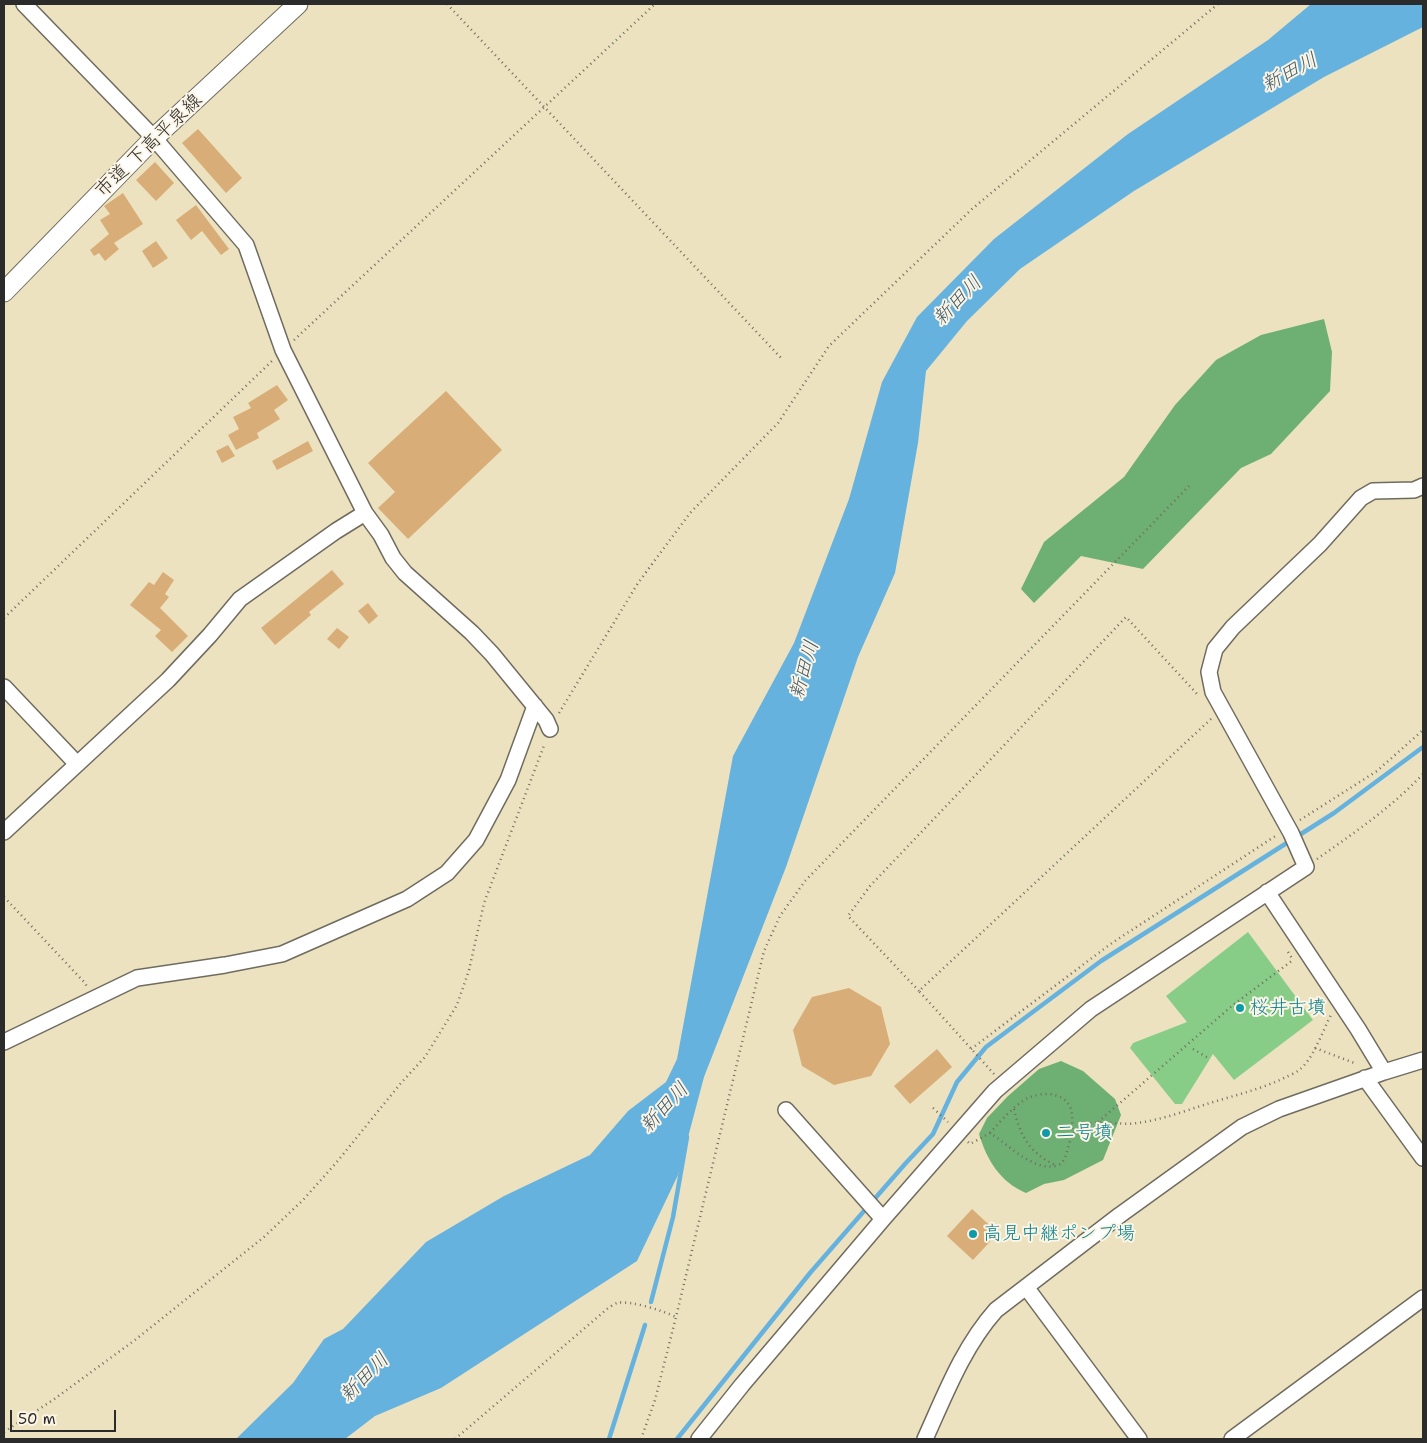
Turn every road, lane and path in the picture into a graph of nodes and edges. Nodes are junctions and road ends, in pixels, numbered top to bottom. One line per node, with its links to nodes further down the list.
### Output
1 (24, 4): 7 (street)
2 (298, 4): 7 (street, 市道 下高平泉線)
3 (447, 4): 6 (path)
4 (655, 4): 6 (path)
5 (1218, 4): 19 (path)
6 (545, 108): 9 (path); 10 (path)
7 (154, 138): 8 (street, 市道 下高平泉線); 9 (street)
8 (4, 292)
9 (283, 350): 13 (street); 14 (path)
10 (783, 360)
11 (1188, 486): 54 (path)
12 (1423, 486): 18 (street)
13 (365, 513): 17 (street); 21 (street)
14 (4, 618)
15 (4, 687): 21 (street)
16 (1199, 697): 29 (path)
17 (535, 706): 19 (street); 30 (street)
18 (1222, 708): 24 (street); 29 (path)
19 (550, 728): 55 (path)
20 (1423, 730): 24 (path)
21 (77, 764): 23 (street)
22 (1423, 774): 25 (path)
23 (4, 832)
24 (1291, 835): 25 (street); 34 (path)
25 (1306, 866): 26 (street)
26 (1267, 892): 40 (street); 46 (street)
27 (4, 897): 30 (path)
28 (1293, 960): 45 (path)
29 (920, 991): 34 (path)
30 (90, 1001): 32 (street)
31 (1331, 1015): 33 (path)
32 (4, 1042)
33 (1314, 1048): 38 (path); 45 (path)
34 (971, 1049): 39 (path)
35 (1193, 1049): 36 (path)
36 (1210, 1059)
37 (1423, 1060): 40 (street)
38 (1357, 1064)
39 (992, 1072)
40 (1384, 1072): 41 (street)
41 (1365, 1078): 49 (street); 52 (street)
42 (933, 1108): 46 (path)
43 (1014, 1109): 47 (path); 48 (path); 50 (path)
44 (786, 1110): 51 (street)
45 (1096, 1123): 48 (path)
46 (955, 1130): 47 (path); 51 (street)
47 (990, 1133): 50 (path)
48 (1072, 1134): 50 (path)
49 (1423, 1158)
50 (1057, 1166)
51 (880, 1215): 58 (street)
52 (1026, 1287): 59 (street); 60 (street)
53 (1423, 1298): 61 (street)
54 (676, 1317): 56 (path); 57 (path)
55 (4, 1432)
56 (455, 1439)
57 (641, 1439)
58 (699, 1439)
59 (925, 1439)
60 (1139, 1439)
61 (1232, 1439)

